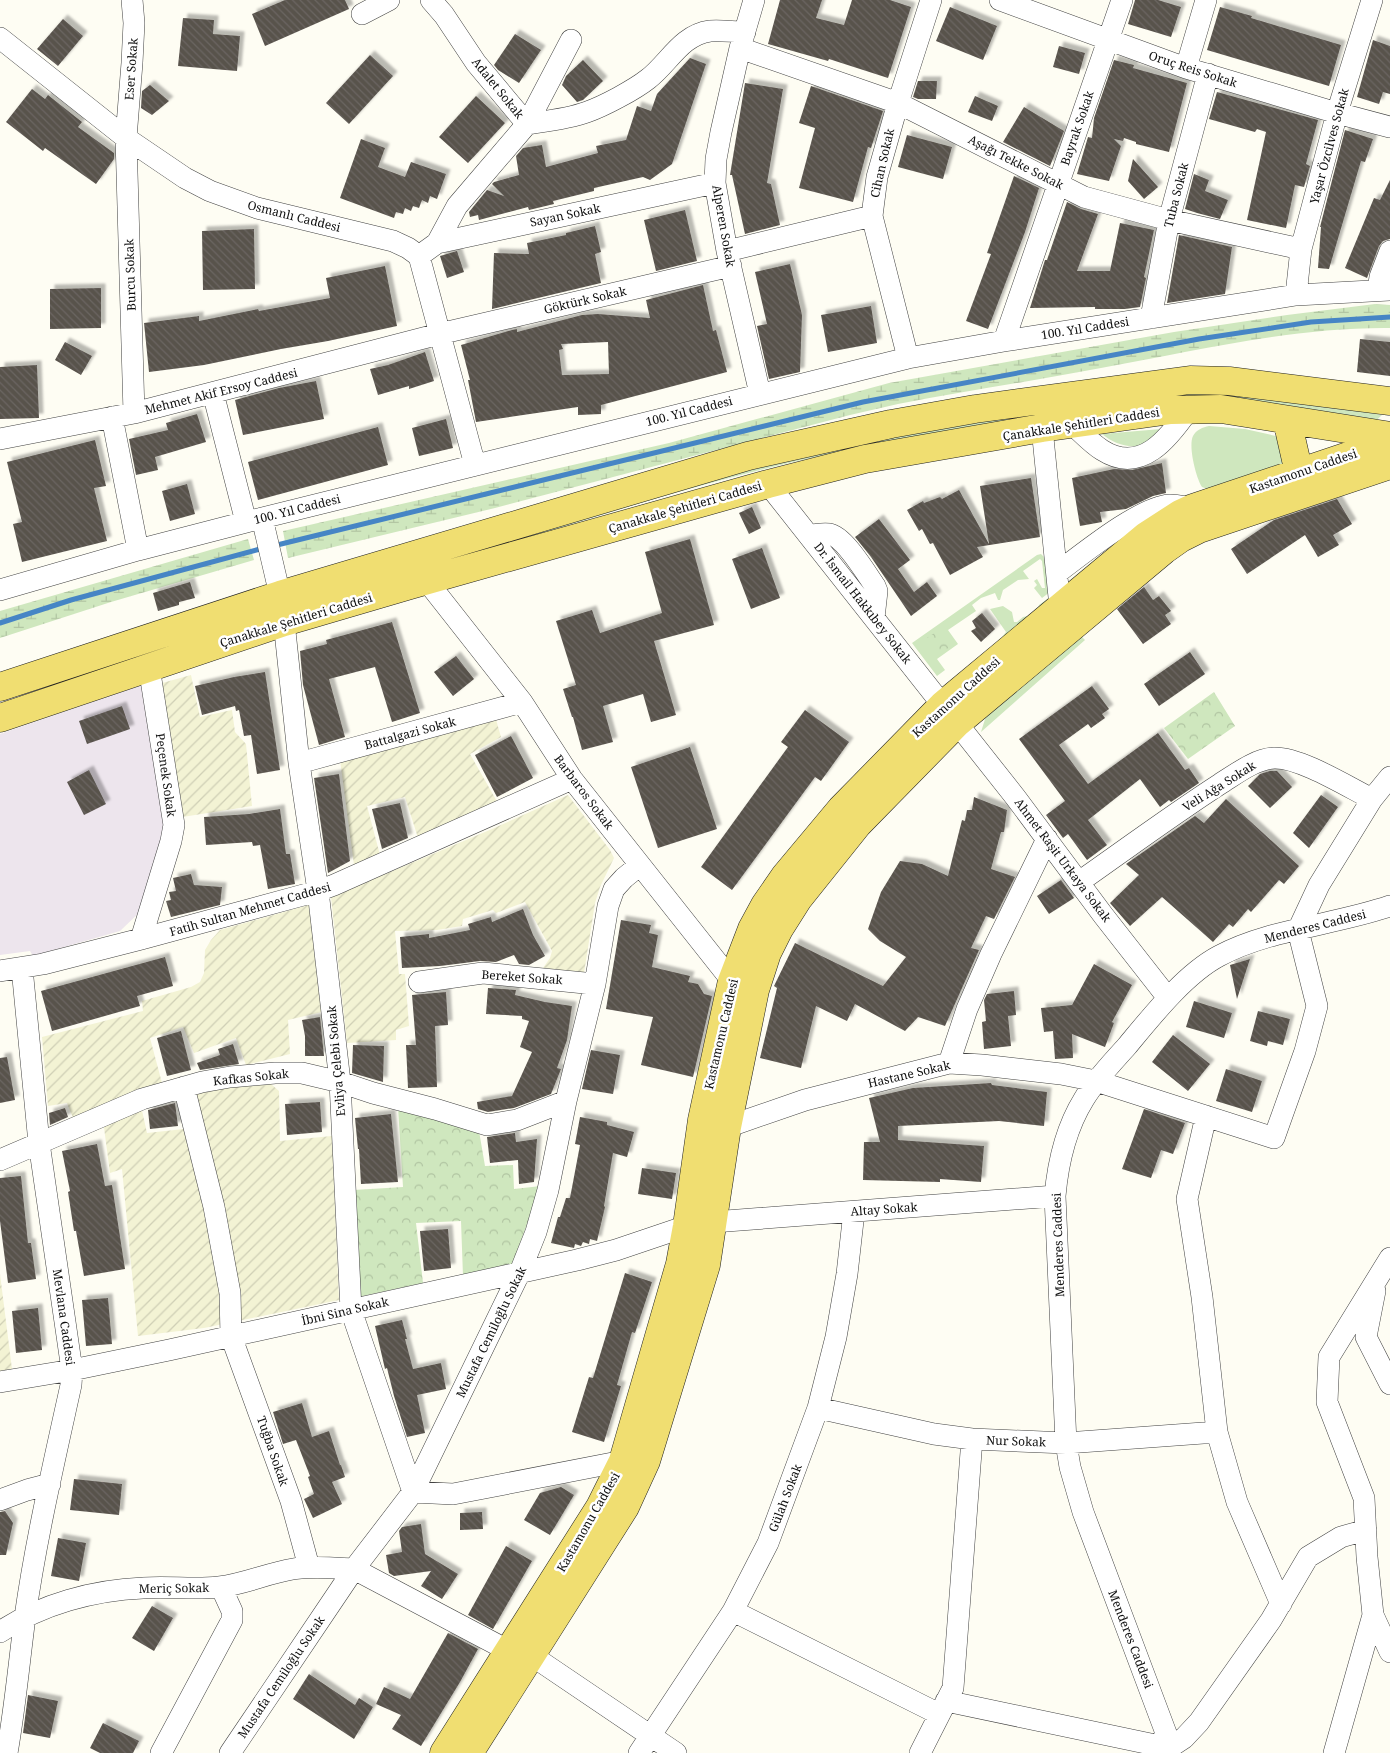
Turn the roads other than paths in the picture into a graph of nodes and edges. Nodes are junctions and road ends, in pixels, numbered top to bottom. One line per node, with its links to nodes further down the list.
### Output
1 (132, 0): 21 (street, Eser Sokak)
2 (390, 0): 10 (street)
3 (431, 0): 19 (street, Adalet Sokak)
4 (754, 0): 13 (street, Alperen Sokak)
5 (931, 0): 17 (street, Cihan Sokak)
6 (1000, 0): 14 (street, Oruç Reis Sokak)
7 (1122, 0): 14 (street, Bayrak Sokak)
8 (1206, 0): 15 (street)
9 (1372, 0): 18 (street, Yaşar Özcilves Sokak)
10 (362, 14)
11 (0, 38): 21 (street, Osmanlı Caddesi)
12 (571, 40): 19 (street)
13 (742, 40): 17 (street, Aşağı Tekke Sokak); 19 (street, Adalet Sokak); 23 (street, Alperen Sokak)
14 (1107, 40): 15 (street, Oruç Reis Sokak); 22 (street, Bayrak Sokak)
15 (1186, 68): 16 (street, Oruç Reis Sokak)
16 (1208, 74): 18 (street, Oruç Reis Sokak); 25 (street, Tuba Sokak)
17 (898, 103): 22 (street, Aşağı Tekke Sokak); 24 (street, Cihan Sokak)
18 (1337, 113): 20 (street, Oruç Reis Sokak); 27 (street, Yaşar Özcilves Sokak)
19 (527, 124): 26 (street)
20 (1390, 127)
21 (126, 138): 29 (street, Osmanlı Caddesi); 41 (street, Burcu Sokak)
22 (1058, 183): 25 (street, Aşağı Tekke Sokak); 35 (street, Bayrak Sokak)
23 (715, 184): 26 (street, Sayan Sokak); 30 (street, Alperen Sokak)
24 (872, 216): 30 (street, Göktürk Sokak); 36 (street, Cihan Sokak)
25 (1169, 220): 27 (street, Aşağı Tekke Sokak); 33 (street, Tuba Sokak)
26 (437, 243): 29 (street, Sayan Sokak)
27 (1301, 249): 32 (street, Yaşar Özcilves Sokak)
28 (1390, 251): 31 (street)
29 (419, 256): 34 (street)
30 (729, 258): 34 (street, Göktürk Sokak); 38 (street, Alperen Sokak)
31 (1384, 290): 32 (street, 100. Yıl Caddesi)
32 (1296, 295): 33 (street, 100. Yıl Caddesi)
33 (1151, 318): 35 (street, 100. Yıl Caddesi)
34 (439, 334): 37 (street, Mehmet Akif Ersoy Caddesi); 49 (street)
35 (1004, 341): 36 (street, 100. Yıl Caddesi)
36 (908, 358): 38 (street, 100. Yıl Caddesi)
37 (213, 393): 41 (street, Mehmet Akif Ersoy Caddesi); 53 (street)
38 (760, 394): 49 (street, 100. Yıl Caddesi)
39 (1390, 401): 56 (main road, Çanakkale Şehitleri Caddesi)
40 (1189, 409): 43 (main road, Çanakkale Şehitleri Caddesi); 44 (main road, Çanakkale Şehitleri Caddesi); 44 (street)
41 (134, 413): 42 (street, Mehmet Akif Ersoy Caddesi)
42 (112, 418): 47 (street, Mehmet Akif Ersoy Caddesi); 55 (street)
43 (1287, 420): 46 (main road, Çanakkale Şehitleri Caddesi); 51 (main road)
44 (1072, 424): 45 (main road, Çanakkale Şehitleri Caddesi)
45 (1042, 428): 52 (main road, Çanakkale Şehitleri Caddesi); 57 (street)
46 (1390, 436)
47 (0, 439)
48 (1390, 442): 51 (main road, Kastamonu Caddesi)
49 (475, 465): 53 (street, 100. Yıl Caddesi)
50 (1390, 465): 66 (main road, Kastamonu Caddesi)
51 (1299, 473): 54 (main road, Kastamonu Caddesi)
52 (768, 484): 56 (main road, Çanakkale Şehitleri Caddesi); 66 (street, Dr. İsmail Hakkıbey Sokak)
53 (258, 526): 55 (street, 100. Yıl Caddesi); 59 (street)
54 (1129, 536): 57 (street); 60 (main road, Kastamonu Caddesi)
55 (138, 550): 58 (street, 100. Yıl Caddesi)
56 (417, 572): 59 (main road, Çanakkale Şehitleri Caddesi); 61 (main road, Çanakkale Şehitleri Caddesi); 65 (street, Barbaros Sokak)
57 (1057, 573): 60 (street)
58 (0, 590)
59 (280, 595): 61 (main road); 64 (main road, Çanakkale Şehitleri Caddesi)
60 (1060, 607): 66 (main road, Kastamonu Caddesi)
61 (284, 622): 63 (main road, Çanakkale Şehitleri Caddesi); 68 (street, Evliya Çelebi Sokak)
62 (908, 644): 66 (street)
63 (149, 667): 67 (main road, Çanakkale Şehitleri Caddesi); 78 (street, Peçenek Sokak)
64 (0, 687)
65 (522, 702): 68 (street, Battalgazi Sokak); 70 (street, Barbaros Sokak)
66 (948, 705): 72 (street, Ahmet Raşit Urkaya Sokak); 83 (main road, Kastamonu Caddesi)
67 (0, 718)
68 (299, 763): 75 (street, Evliya Çelebi Sokak)
69 (1390, 777): 71 (street)
70 (572, 779): 73 (street, Barbaros Sokak); 75 (street, Fatih Sultan Mehmet Caddesi)
71 (1372, 799): 74 (street, Veli Ağa Sokak); 77 (street)
72 (1047, 839): 74 (street, Ahmet Raşit Urkaya Sokak); 85 (street)
73 (640, 865): 82 (street, Mustafa Cemiloğlu Sokak); 83 (street, Barbaros Sokak)
74 (1079, 882): 84 (street, Ahmet Raşit Urkaya Sokak)
75 (318, 891): 78 (street, Fatih Sultan Mehmet Caddesi); 86 (street, Evliya Çelebi Sokak)
76 (1390, 906): 77 (street, Menderes Caddesi)
77 (1298, 930): 84 (street, Menderes Caddesi); 90 (street, Hastane Sokak)
78 (141, 939): 79 (street, Fatih Sultan Mehmet Caddesi)
79 (22, 968): 80 (street, Fatih Sultan Mehmet Caddesi); 92 (street, Mevlana Caddesi)
80 (0, 971)
81 (419, 982): 82 (street, Bereket Sokak)
82 (595, 984): 89 (street, Mustafa Cemiloğlu Sokak)
83 (744, 985): 91 (main road, Kastamonu Caddesi); 96 (main road, Kastamonu Caddesi)
84 (1168, 998): 87 (street, Menderes Caddesi)
85 (949, 1063): 87 (street, Hastane Sokak); 91 (street, Hastane Sokak)
86 (340, 1082): 88 (street, Kafkas Sokak); 89 (street, Kafkas Sokak); 100 (street, Evliya Çelebi Sokak)
87 (1096, 1082): 90 (street, Hastane Sokak); 94 (street, Menderes Caddesi)
88 (184, 1087): 92 (street, Kafkas Sokak); 101 (street, Tuğba Sokak)
89 (566, 1101): 98 (street, Mustafa Cemiloğlu Sokak)
90 (1206, 1116): 106 (street)
91 (727, 1127): 96 (main road, Kastamonu Caddesi)
92 (40, 1143): 93 (street, Kafkas Sokak); 102 (street, Mevlana Caddesi)
93 (0, 1160)
94 (1055, 1196): 95 (street, Altay Sokak); 108 (street, Menderes Caddesi)
95 (854, 1212): 96 (street, Altay Sokak); 105 (street, Gülah Sokak)
96 (700, 1224): 98 (street, İbni Sina Sokak); 109 (main road, Kastamonu Caddesi); 123 (main road, Kastamonu Caddesi)
97 (1390, 1258): 99 (street)
98 (520, 1272): 100 (street, İbni Sina Sokak); 111 (street, Mustafa Cemiloğlu Sokak)
99 (1378, 1276): 104 (street); 113 (street)
100 (351, 1310): 101 (street, İbni Sina Sokak); 111 (street, Evliya Çelebi Sokak)
101 (231, 1336): 102 (street, İbni Sina Sokak); 114 (street, Tuğba Sokak)
102 (72, 1370): 103 (street, İbni Sina Sokak); 110 (street, Mevlana Caddesi)
103 (0, 1382)
104 (1390, 1384)
105 (818, 1408): 107 (street, Nur Sokak); 118 (street, Gülah Sokak)
106 (1217, 1432): 108 (street, Nur Sokak); 117 (street)
107 (972, 1439): 108 (street, Nur Sokak); 124 (street)
108 (1066, 1443): 126 (street, Menderes Caddesi)
109 (623, 1461): 111 (street); 123 (main road, Kastamonu Caddesi)
110 (50, 1484): 112 (street); 120 (street, Mevlana Caddesi)
111 (413, 1492): 115 (street, Mustafa Cemiloğlu Sokak)
112 (0, 1500)
113 (1366, 1530): 117 (street); 119 (street)
114 (309, 1567): 115 (street, Meriç Sokak); 116 (street, Meriç Sokak)
115 (354, 1569): 123 (street); 129 (street, Mustafa Cemiloğlu Sokak)
116 (221, 1587): 120 (street, Meriç Sokak); 128 (street)
117 (1281, 1604): 126 (street)
118 (733, 1611): 124 (street); 125 (street, Gülah Sokak)
119 (1373, 1615): 122 (street); 135 (street)
120 (26, 1616): 121 (street, Meriç Sokak); 127 (street, Mevlana Caddesi)
121 (0, 1632)
122 (1390, 1652)
123 (520, 1653): 125 (street); 130 (main road, Kastamonu Caddesi); 131 (main road, Kastamonu Caddesi)
124 (943, 1708): 126 (street); 134 (street)
125 (651, 1735): 132 (street, Gülah Sokak); 133 (street)
126 (1159, 1750)
127 (7, 1753)
128 (161, 1753)
129 (230, 1753)
130 (444, 1753)
131 (469, 1753)
132 (639, 1753)
133 (676, 1753)
134 (920, 1753)
135 (1334, 1753)

